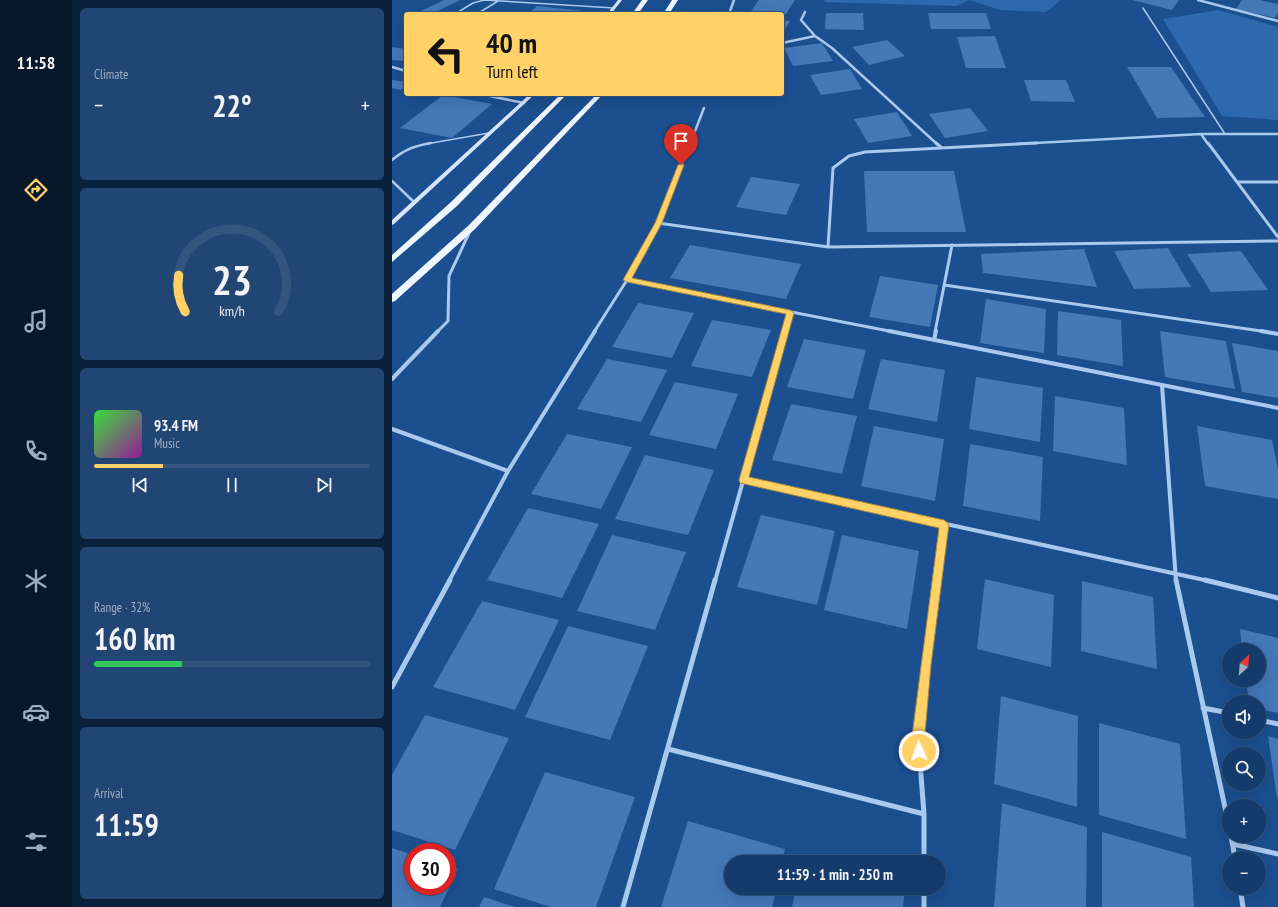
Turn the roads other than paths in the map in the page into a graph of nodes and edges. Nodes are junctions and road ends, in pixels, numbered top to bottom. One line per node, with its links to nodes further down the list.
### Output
1 (498, 0): 8 (lane); 11 (lane); 12 (lane)
2 (527, 0): 8 (lane)
3 (620, 0): 9 (street)
4 (645, 0): 14 (main road)
5 (675, 0): 15 (main road)
6 (734, 0): 16 (street)
7 (1198, 0): 18 (street)
8 (525, 2): 9 (lane)
9 (614, 8): 13 (street)
10 (1143, 8): 31 (lane)
11 (459, 12)
12 (480, 12)
13 (611, 12)
14 (636, 12)
15 (667, 12)
16 (730, 12)
17 (805, 12): 19 (street)
18 (1278, 21)
19 (815, 36): 20 (street); 33 (street)
20 (784, 42)
21 (392, 67): 22 (street)
22 (404, 70)
23 (490, 96): 27 (street)
24 (531, 96): 27 (street)
25 (562, 96): 46 (main road)
26 (598, 96): 41 (main road)
27 (524, 103): 29 (street)
28 (704, 108): 40 (street)
29 (491, 133): 34 (lane); 38 (street)
30 (1201, 134): 31 (street); 33 (street); 36 (street)
31 (1225, 134): 32 (street)
32 (1278, 134)
33 (942, 148): 45 (street)
34 (392, 160)
35 (392, 181): 38 (lane)
36 (1237, 182): 37 (street); 42 (street)
37 (1278, 182)
38 (415, 203): 39 (street)
39 (392, 223)
40 (658, 223): 45 (street); 47 (street)
41 (472, 227): 49 (main road); 53 (street)
42 (1278, 236)
43 (1278, 241): 44 (street)
44 (952, 245): 45 (street); 48 (street)
45 (828, 247)
46 (392, 259)
47 (627, 280): 50 (street); 57 (street)
48 (944, 286): 51 (street); 52 (street)
49 (392, 299)
50 (790, 313): 52 (street); 58 (street)
51 (1278, 334)
52 (934, 340): 54 (street)
53 (392, 379)
54 (1162, 385): 55 (street); 60 (street)
55 (1278, 408)
56 (392, 429): 57 (street)
57 (508, 471): 62 (street)
58 (743, 480): 59 (street); 67 (street)
59 (944, 524): 60 (street); 69 (street)
60 (1174, 572): 61 (street); 63 (street)
61 (1278, 598)
62 (392, 687)
63 (1203, 708): 64 (street); 68 (street)
64 (1222, 712)
65 (1266, 721): 66 (street)
66 (1278, 724)
67 (668, 749): 69 (street); 76 (street)
68 (1223, 799)
69 (924, 814): 73 (street)
70 (1233, 844): 71 (street); 72 (street)
71 (1234, 851)
72 (1278, 854)
73 (924, 855)
74 (924, 895): 77 (street)
75 (1241, 895): 78 (street)
76 (624, 907)
77 (924, 907)
78 (1243, 907)

